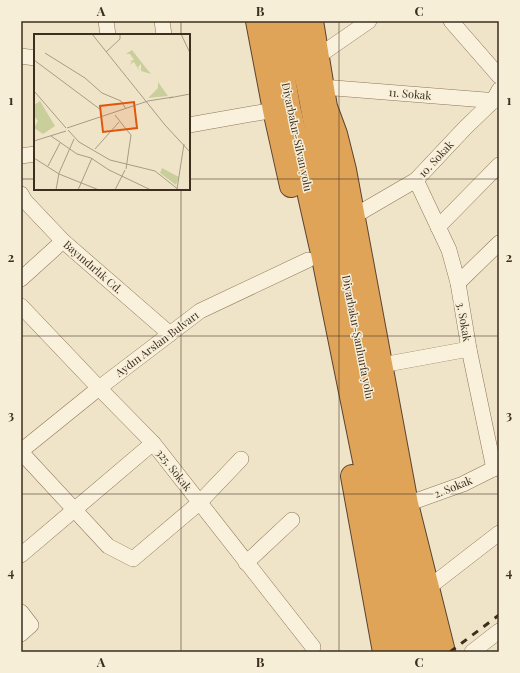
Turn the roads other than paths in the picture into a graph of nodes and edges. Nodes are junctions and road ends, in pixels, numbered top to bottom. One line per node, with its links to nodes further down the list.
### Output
1 (106, 21): 9 (street)
2 (162, 21): 10 (street)
3 (257, 21): 17 (highway)
4 (274, 21): 28 (highway, Diyarbakır-Silvan yolu)
5 (294, 21): 55 (highway, Diyarbakır-Şanlıurfa yolu)
6 (312, 21): 12 (highway)
7 (369, 21): 12 (street)
8 (451, 21): 14 (street)
9 (108, 34)
10 (164, 34)
11 (21, 56): 13 (street)
12 (317, 57): 15 (highway)
13 (34, 58)
14 (499, 76)
15 (322, 87): 16 (street, 11. Sokak); 34 (highway)
16 (497, 98): 22 (street, 10. Sokak)
17 (274, 110): 18 (street); 28 (highway)
18 (190, 125)
19 (34, 154): 20 (street)
20 (21, 156)
21 (499, 165): 25 (street)
22 (416, 180): 24 (street, 10. Sokak); 25 (street, 3. Sokak)
23 (22, 200): 26 (street, Bayındırlık Cd.)
24 (361, 212)
25 (438, 226): 30 (street, 3. Sokak)
26 (63, 241): 29 (street); 32 (street, Bayındırlık Cd.)
27 (499, 243): 30 (street)
28 (315, 257): 32 (street, Aydın Arslan Bulvarı); 37 (highway); 44 (highway)
29 (21, 279)
30 (458, 283): 33 (street, 3. Sokak)
31 (21, 306): 35 (street, 325. Sokak)
32 (170, 334): 35 (street, Aydın Arslan Bulvarı)
33 (469, 349): 34 (street); 40 (street, 3. Sokak)
34 (382, 365): 42 (highway)
35 (98, 388): 36 (street, 325. Sokak); 38 (street, Aydın Arslan Bulvarı)
36 (153, 443): 41 (street, 325. Sokak); 43 (street)
37 (347, 444): 44 (highway); 54 (highway)
38 (22, 454): 43 (street)
39 (241, 459): 41 (street)
40 (497, 468): 42 (street, 2. Sokak)
41 (199, 503): 43 (street); 48 (street, 325. Sokak)
42 (407, 504): 49 (highway)
43 (75, 510): 47 (street)
44 (375, 515): 54 (highway)
45 (292, 520): 48 (street)
46 (499, 533): 49 (street)
47 (21, 555)
48 (246, 563): 53 (street, 325. Sokak)
49 (428, 588): 56 (highway)
50 (21, 612): 52 (street)
51 (499, 631): 57 (street)
52 (21, 634)
53 (314, 647)
54 (397, 649)
55 (423, 652)
56 (444, 652)
57 (472, 652)

